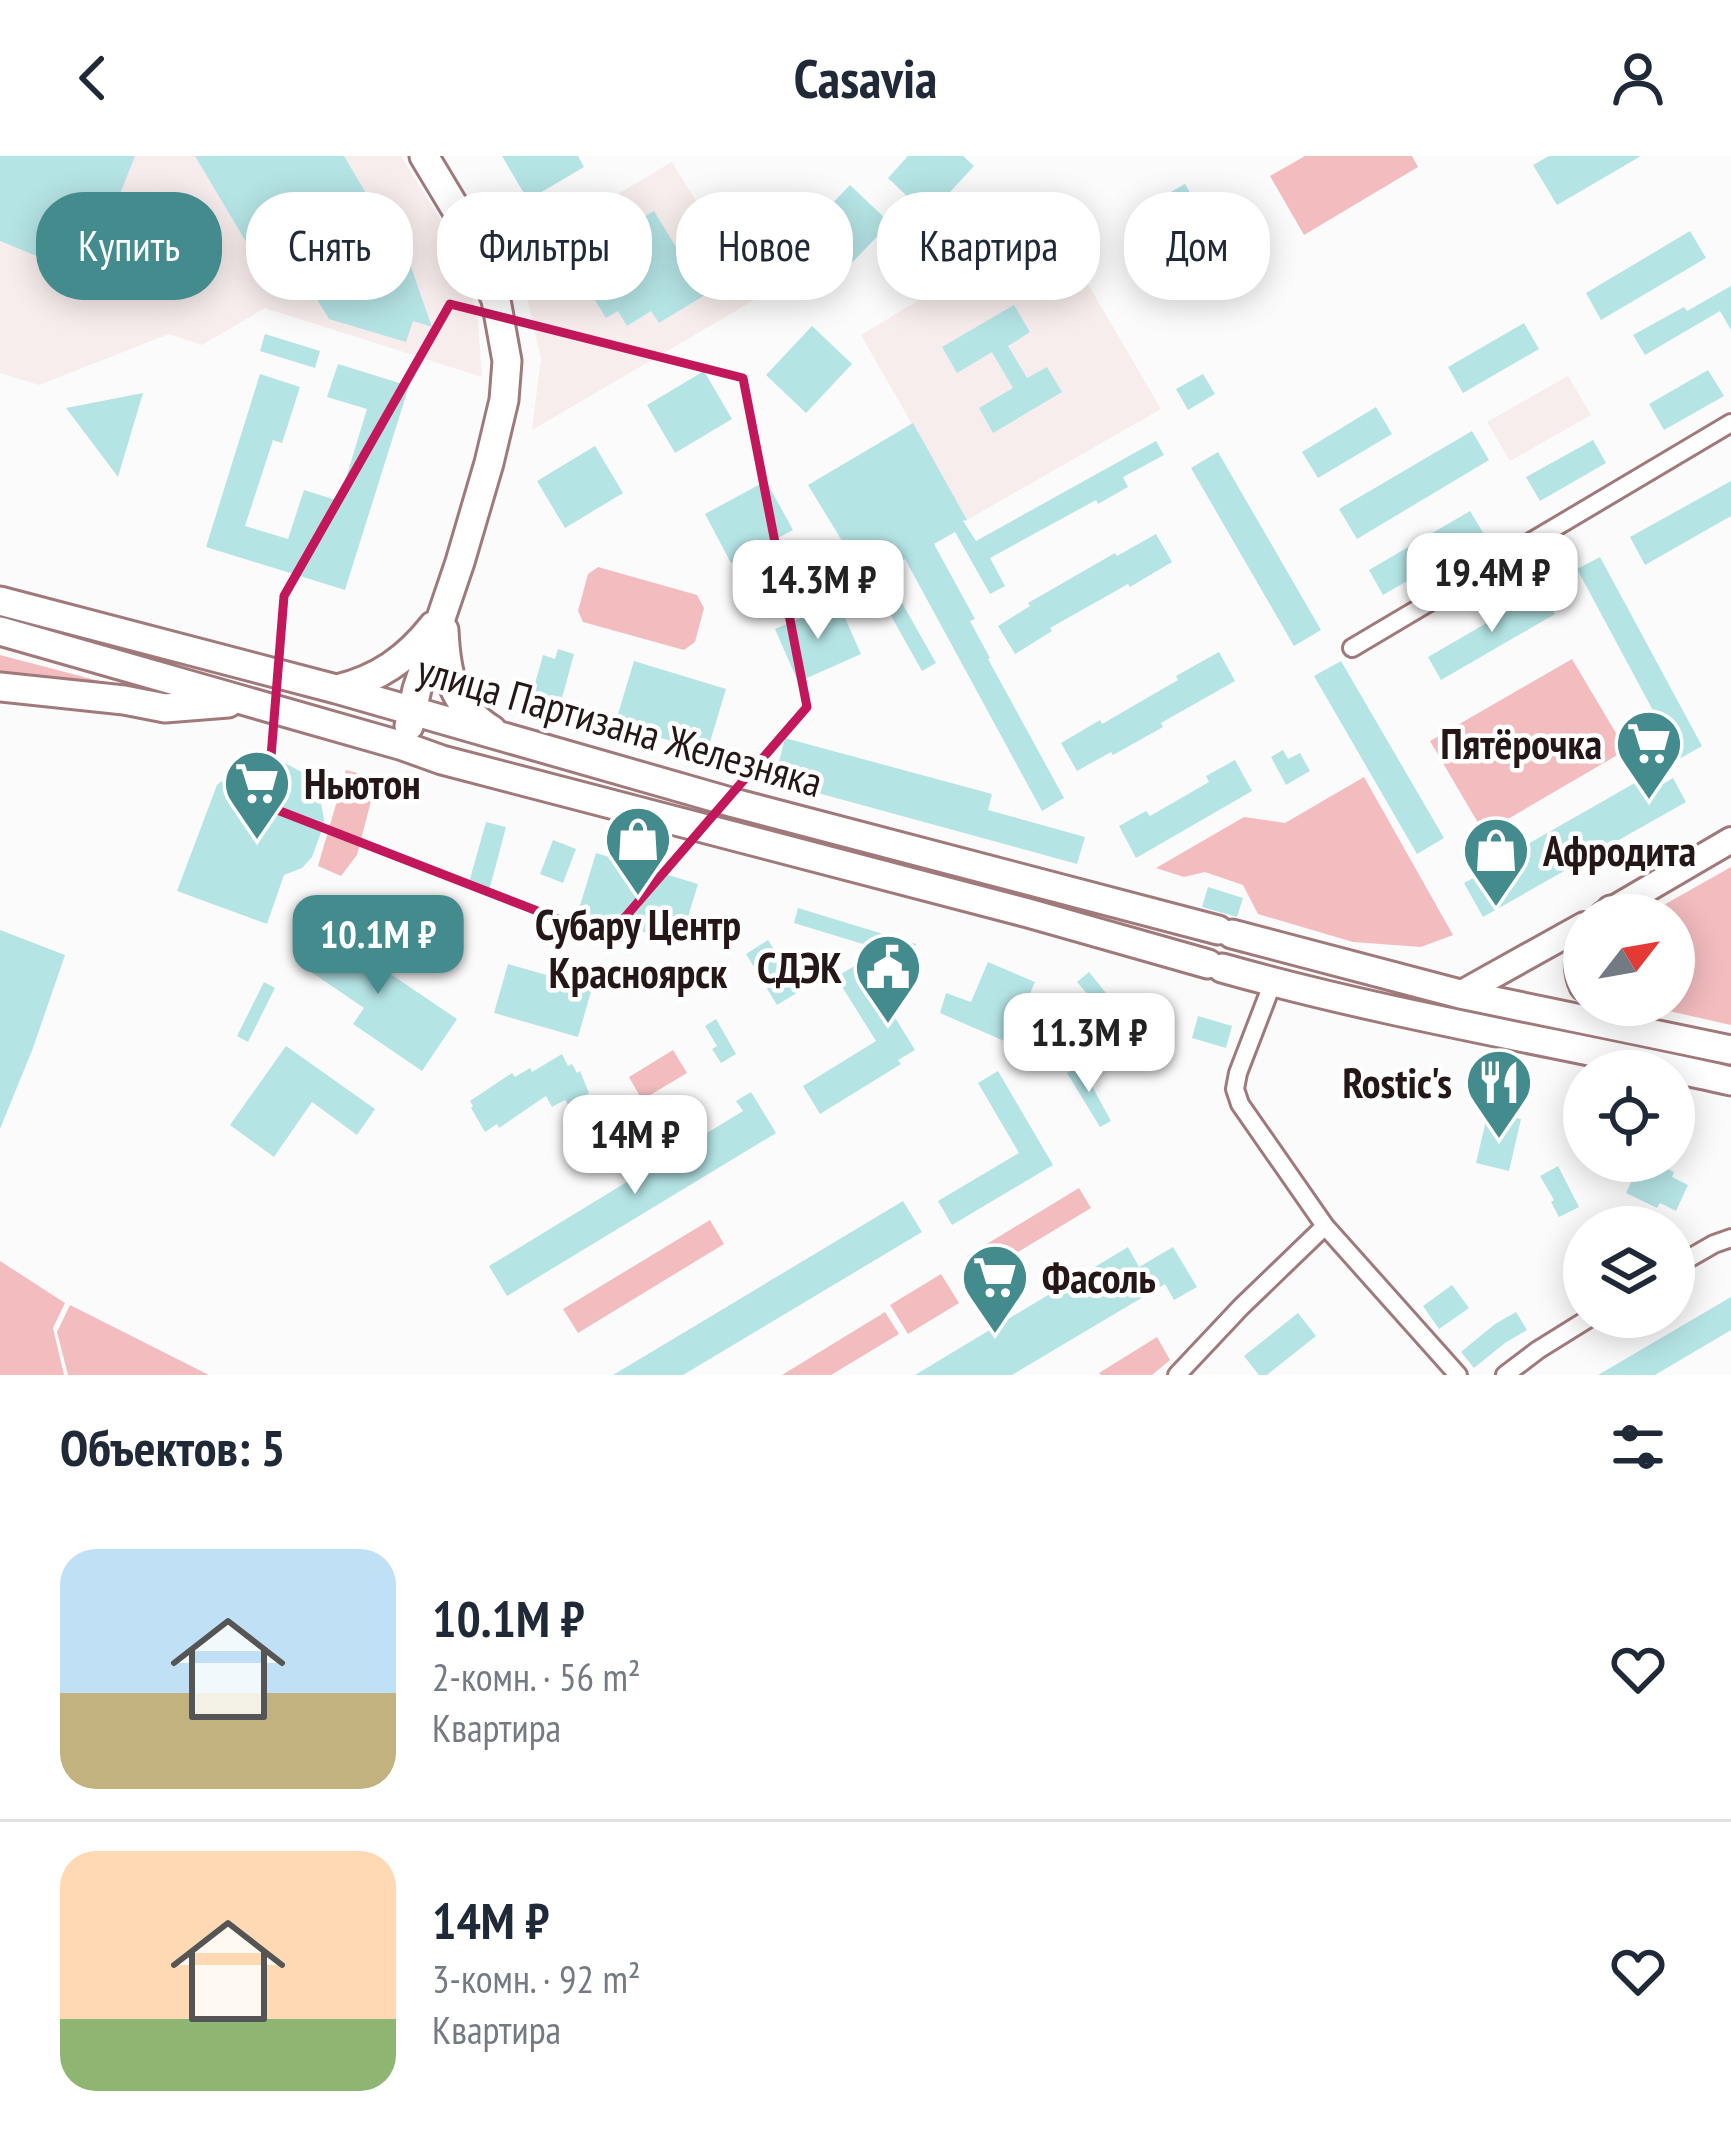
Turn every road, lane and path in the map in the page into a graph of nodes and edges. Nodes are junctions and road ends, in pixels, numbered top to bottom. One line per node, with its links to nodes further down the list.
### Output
1 (424, 156): 4 (main road)
2 (1731, 423): 6 (street)
3 (0, 601): 8 (main road, улица Партизана Железняка)
4 (443, 614): 8 (main road); 10 (main road); 11 (main road)
5 (0, 632): 9 (main road, улица Партизана Железняка)
6 (1352, 648)
7 (0, 687): 9 (main road)
8 (336, 689): 10 (main road, улица Партизана Железняка)
9 (244, 702): 12 (main road, улица Партизана Железняка)
10 (414, 711): 11 (main road, улица Партизана Железняка); 12 (main road)
11 (507, 739): 17 (main road, улица Партизана Железняка)
12 (403, 746): 16 (main road, улица Партизана Железняка)
13 (1731, 840): 14 (main road)
14 (1639, 894)
15 (1563, 937): 17 (main road)
16 (1273, 982): 18 (main road, улица Партизана Железняка); 23 (street)
17 (1460, 994): 18 (main road); 20 (main road, улица Партизана Железняка)
18 (1453, 1024): 22 (main road, улица Партизана Железняка)
19 (1657, 1026): 20 (main road)
20 (1698, 1041): 21 (main road)
21 (1731, 1050)
22 (1731, 1081)
23 (1325, 1226): 27 (street); 28 (street)
24 (1731, 1238): 25 (street)
25 (1695, 1255)
26 (1563, 1334): 29 (street)
27 (1177, 1375)
28 (1458, 1375)
29 (1505, 1375)

